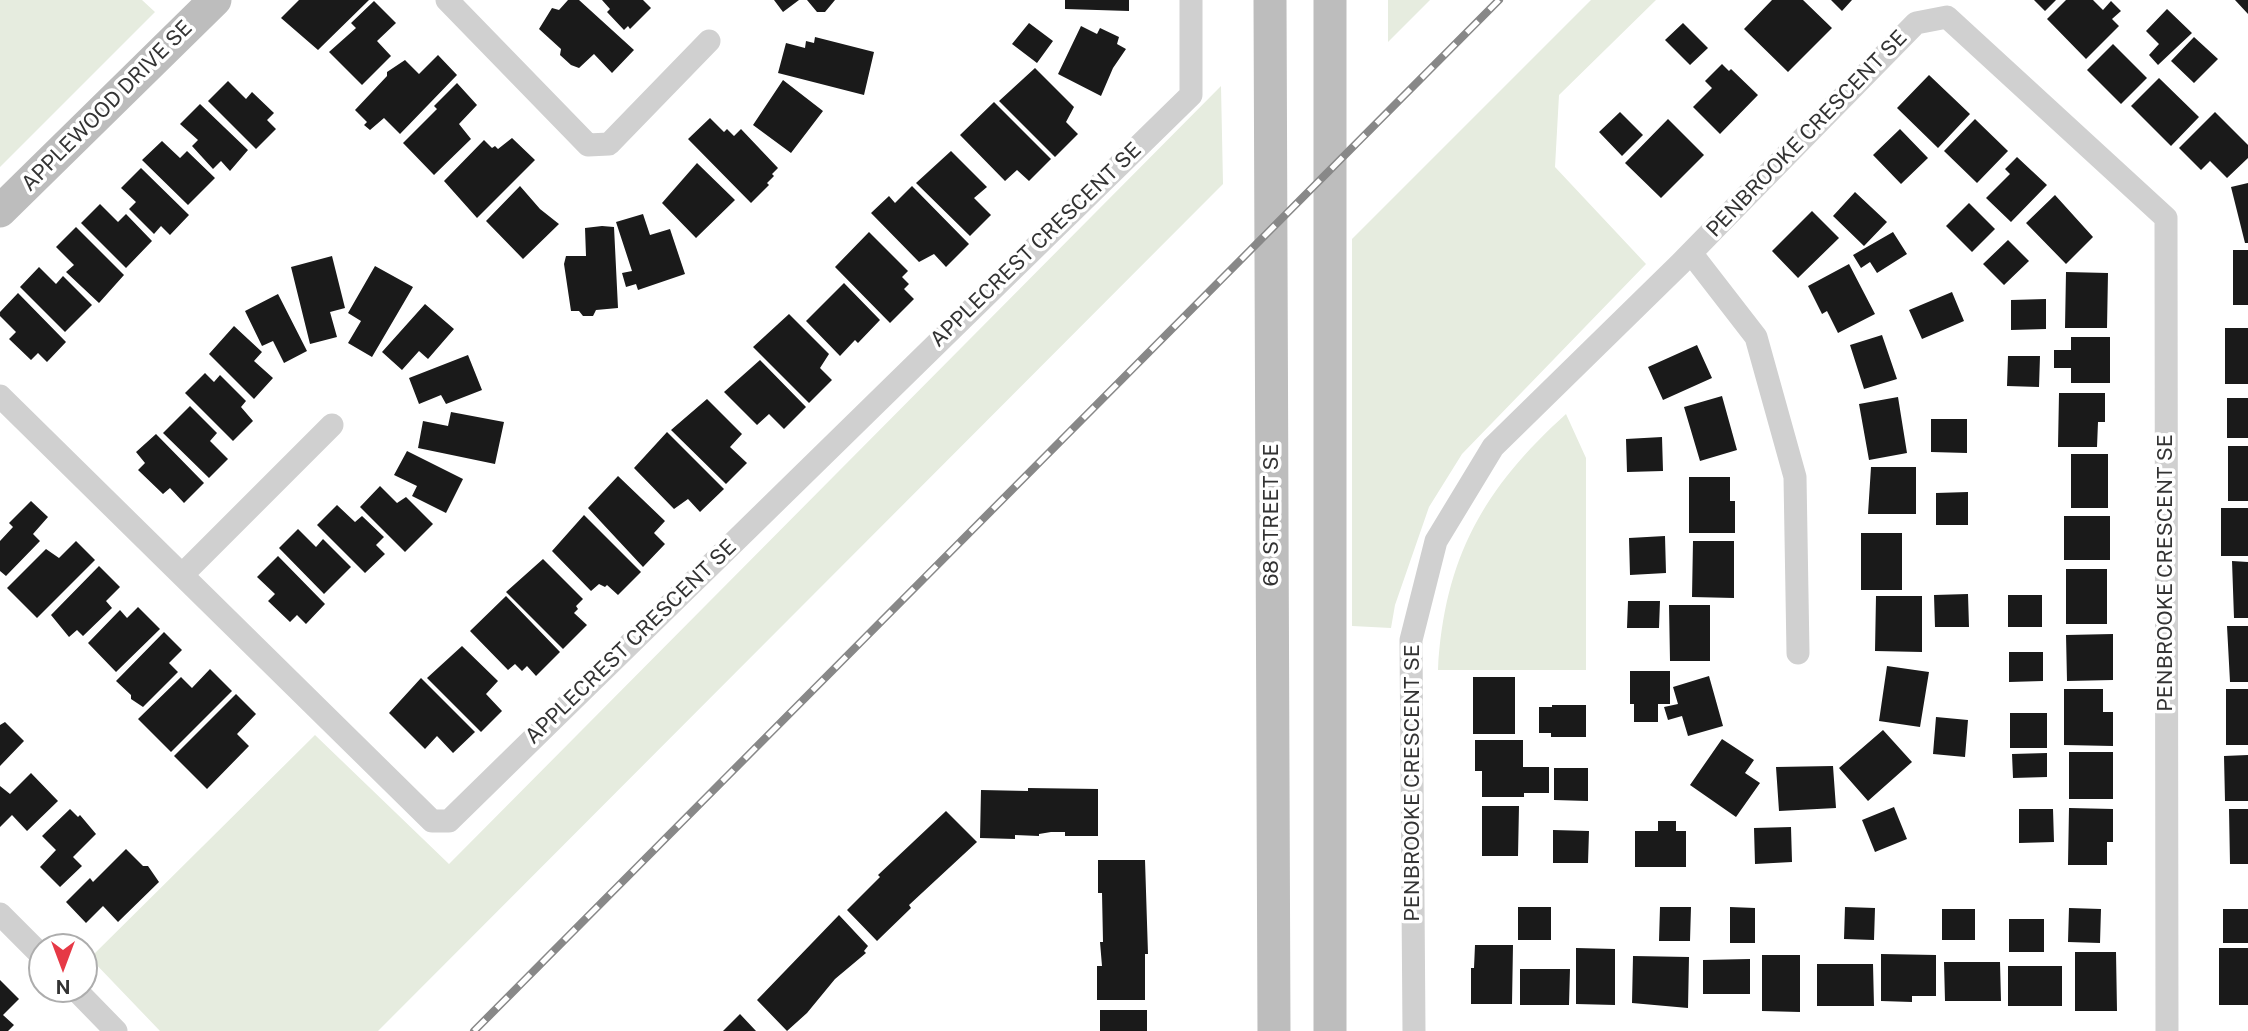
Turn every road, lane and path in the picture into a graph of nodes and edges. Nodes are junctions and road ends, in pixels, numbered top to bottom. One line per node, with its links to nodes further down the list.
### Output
1 (215, 0): 7 (main road, APPLEWOOD DRIVE SE)
2 (447, 0): 6 (street)
3 (1191, 0): 11 (street, APPLECREST CRESCENT SE)
4 (1270, 0): 17 (main road, 68 STREET SE)
5 (1330, 0): 18 (main road)
6 (709, 41)
7 (0, 211)
8 (1691, 253): 12 (street); 19 (street, PENBROOKE CRESCENT SE); 20 (street, PENBROOKE CRESCENT SE)
9 (0, 396): 11 (street, APPLECREST CRESCENT SE)
10 (332, 425): 11 (street)
11 (183, 574)
12 (1798, 653)
13 (0, 914): 14 (street)
14 (28, 942)
15 (89, 1003): 16 (street)
16 (116, 1031)
17 (1274, 1031)
18 (1330, 1031)
19 (1414, 1031)
20 (2168, 1031)

